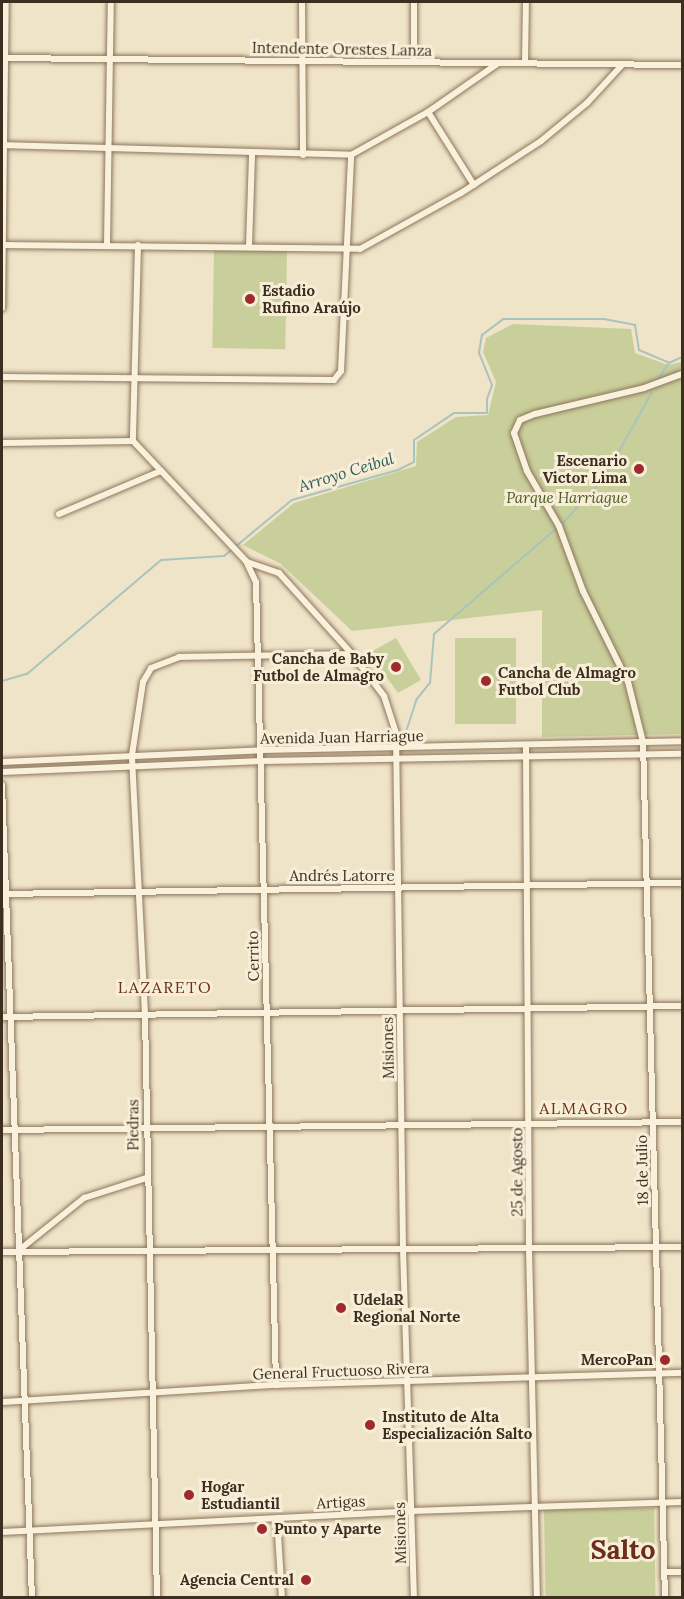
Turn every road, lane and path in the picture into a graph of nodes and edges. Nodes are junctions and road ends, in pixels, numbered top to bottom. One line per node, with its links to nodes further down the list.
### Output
1 (6, 2): 6 (street)
2 (111, 2): 7 (street)
3 (302, 2): 8 (street)
4 (414, 2): 9 (street)
5 (526, 2): 10 (street)
6 (4, 58): 7 (street, Intendente Orestes Lanza); 15 (street)
7 (110, 58): 8 (street, Intendente Orestes Lanza); 16 (street)
8 (301, 60): 9 (street, Intendente Orestes Lanza); 18 (street)
9 (414, 61): 11 (street, Intendente Orestes Lanza)
10 (525, 63): 11 (street, Intendente Orestes Lanza); 12 (street, Intendente Orestes Lanza)
11 (497, 64): 14 (street)
12 (623, 64): 13 (street, Intendente Orestes Lanza); 20 (street)
13 (682, 65)
14 (428, 112): 19 (street); 20 (street)
15 (3, 145): 16 (street); 22 (street)
16 (108, 148): 17 (street); 21 (street)
17 (252, 155): 18 (street); 24 (street)
18 (303, 155): 19 (street)
19 (351, 155): 25 (street)
20 (474, 185): 25 (street)
21 (107, 244): 22 (street); 23 (street)
22 (2, 245): 26 (street)
23 (138, 245): 24 (street); 29 (street)
24 (249, 246): 25 (street)
25 (348, 248): 29 (street)
26 (2, 308)
27 (682, 374): 38 (street, 18 de Julio)
28 (2, 377): 29 (street)
29 (137, 377): 30 (street)
30 (134, 441): 31 (street); 32 (street)
31 (2, 443)
32 (161, 471): 33 (street); 34 (street, Cerrito)
33 (59, 514)
34 (246, 561): 35 (street, Misiones); 36 (street, Cerrito)
35 (352, 654): 36 (street); 40 (street, Misiones)
36 (260, 655): 41 (street, Cerrito); 43 (street, Piedras)
37 (682, 741): 38 (street, Avenida Juan Harriague)
38 (643, 742): 39 (street, Avenida Juan Harriague); 44 (street, 18 de Julio)
39 (526, 746): 40 (street, Avenida Juan Harriague); 45 (street, 25 de Agosto)
40 (397, 748): 41 (street, Avenida Juan Harriague); 46 (street, Misiones)
41 (262, 750): 43 (street, Avenida Juan Harriague); 47 (street, Cerrito)
42 (682, 754): 44 (street, Avenida Juan Harriague)
43 (132, 755): 48 (street, Avenida Juan Harriague); 49 (street, Piedras)
44 (644, 755): 45 (street, Avenida Juan Harriague); 53 (street, 18 de Julio)
45 (526, 757): 46 (street, Avenida Juan Harriague); 54 (street, 25 de Agosto)
46 (397, 760): 47 (street, Avenida Juan Harriague); 55 (street, Misiones)
47 (262, 761): 49 (street, Avenida Juan Harriague); 56 (street, Cerrito)
48 (2, 762)
49 (135, 767): 50 (street, Avenida Juan Harriague); 57 (street, Piedras)
50 (2, 772)
51 (2, 785): 58 (street)
52 (682, 883): 53 (street, Andrés Latorre)
53 (647, 884): 54 (street, Andrés Latorre); 61 (street, 18 de Julio)
54 (527, 886): 55 (street, Andrés Latorre); 59 (street, 25 de Agosto)
55 (400, 888): 56 (street, Andrés Latorre); 62 (street, Misiones)
56 (264, 889): 57 (street, Andrés Latorre); 63 (street, Cerrito)
57 (141, 890): 58 (street, Andrés Latorre); 64 (street, Piedras)
58 (3, 894): 65 (street)
59 (528, 1006): 61 (street); 62 (street); 69 (street, 25 de Agosto)
60 (682, 1006): 61 (street)
61 (650, 1007): 67 (street, 18 de Julio)
62 (399, 1009): 63 (street); 70 (street, Misiones)
63 (267, 1012): 64 (street); 71 (street, Cerrito)
64 (145, 1014): 65 (street); 74 (street, Piedras)
65 (11, 1016): 66 (street); 73 (street)
66 (2, 1017)
67 (653, 1122): 68 (street); 69 (street); 76 (street, 18 de Julio)
68 (682, 1122)
69 (529, 1124): 70 (street); 79 (street, 25 de Agosto)
70 (401, 1127): 71 (street); 78 (street, Misiones)
71 (267, 1129): 74 (street); 82 (street, Cerrito)
72 (2, 1130): 73 (street)
73 (13, 1130): 74 (street); 81 (street)
74 (145, 1130): 75 (street, Piedras)
75 (146, 1178): 81 (street); 83 (street, Piedras)
76 (656, 1247): 77 (street); 79 (street); 85 (street, 18 de Julio)
77 (682, 1247)
78 (403, 1249): 79 (street); 82 (street); 87 (street, Misiones)
79 (529, 1249): 86 (street, 25 de Agosto)
80 (2, 1252): 81 (street)
81 (17, 1252): 83 (street); 90 (street)
82 (272, 1252): 83 (street); 88 (street, Cerrito)
83 (150, 1254): 89 (street, Piedras)
84 (682, 1373): 85 (street, General Fructuoso Rivera)
85 (659, 1374): 86 (street, General Fructuoso Rivera); 93 (street, 18 de Julio)
86 (531, 1376): 87 (street, General Fructuoso Rivera); 94 (street, 25 de Agosto)
87 (409, 1381): 88 (street, General Fructuoso Rivera); 95 (street, Misiones)
88 (276, 1385): 89 (street, General Fructuoso Rivera)
89 (152, 1393): 90 (street, General Fructuoso Rivera); 97 (street, Piedras)
90 (24, 1400): 91 (street, General Fructuoso Rivera); 98 (street)
91 (2, 1402)
92 (682, 1502): 93 (street, Artigas)
93 (663, 1503): 94 (street, Artigas); 100 (street, 18 de Julio)
94 (536, 1505): 95 (street, Artigas); 106 (street, 25 de Agosto)
95 (412, 1511): 96 (street, Artigas); 105 (street, Misiones)
96 (277, 1518): 97 (street, Artigas); 104 (street)
97 (156, 1524): 98 (street, Artigas); 103 (street, Piedras)
98 (29, 1531): 99 (street, Artigas); 102 (street)
99 (2, 1532)
100 (664, 1572): 101 (street); 107 (street, 18 de Julio)
101 (682, 1572)
102 (32, 1598)
103 (158, 1598)
104 (282, 1598)
105 (414, 1598)
106 (537, 1598)
107 (665, 1598)

